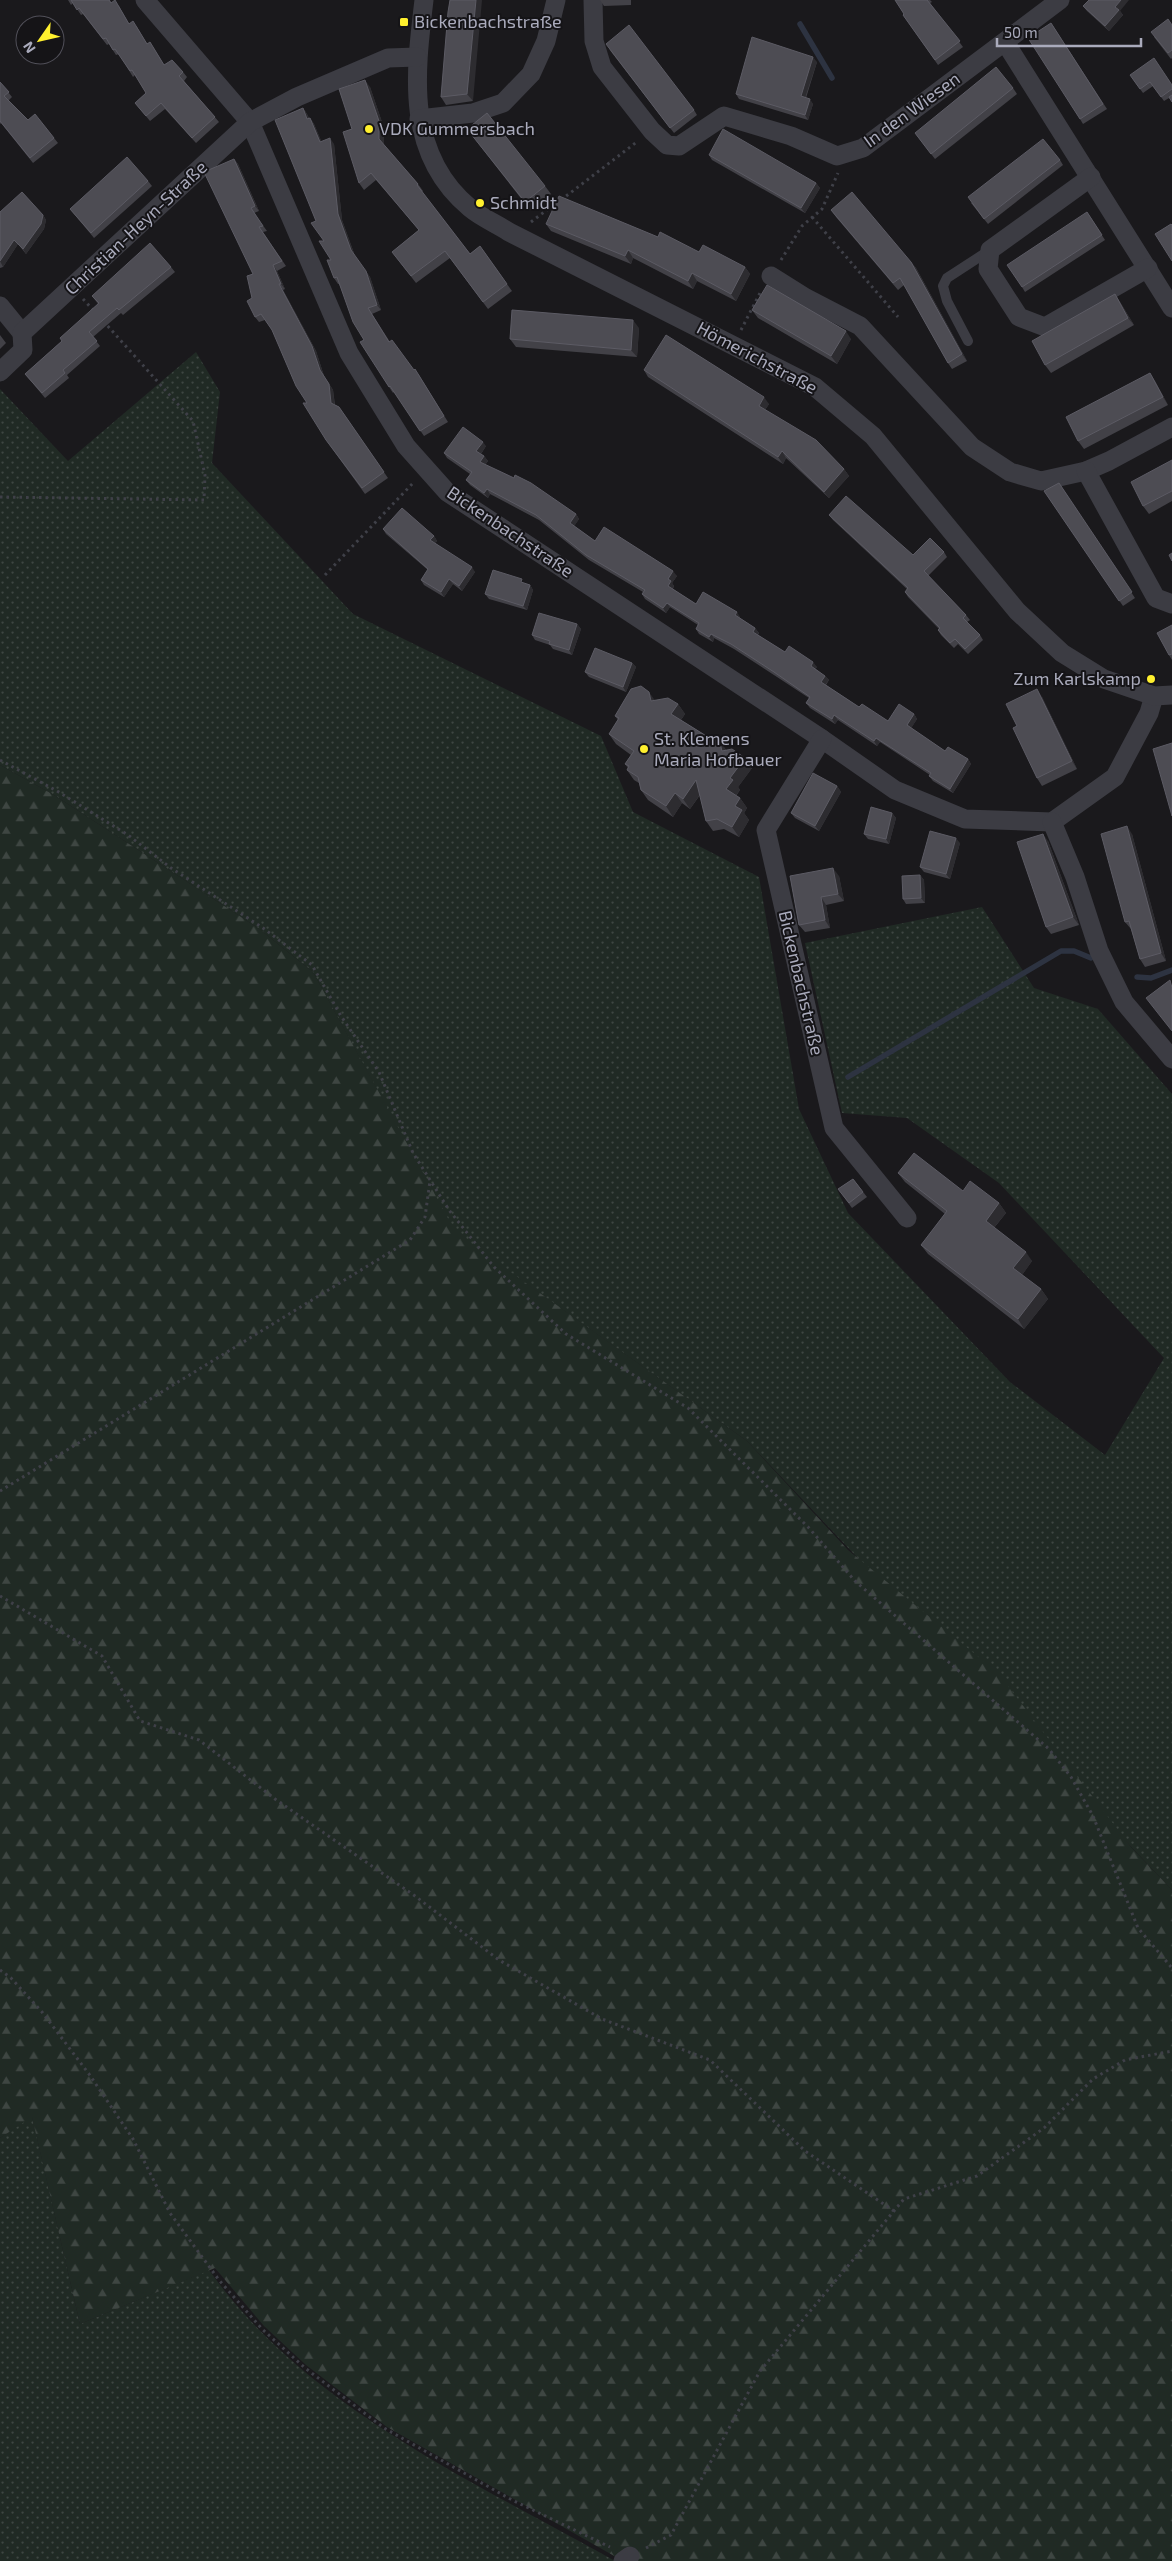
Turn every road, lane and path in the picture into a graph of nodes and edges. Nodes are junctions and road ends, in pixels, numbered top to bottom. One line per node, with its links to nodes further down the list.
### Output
1 (144, 0): 9 (street, Bickenbachstraße)
2 (424, 0): 7 (street, Hömerichstraße)
3 (556, 0): 8 (street)
4 (592, 0): 10 (street)
5 (1060, 0): 6 (street, In den Wiesen)
6 (1005, 42): 11 (street, In den Wiesen); 12 (street)
7 (416, 57): 8 (street, Hömerichstraße); 9 (street)
8 (419, 119): 14 (street, Hömerichstraße)
9 (250, 122): 18 (street, Christian-Heyn-Straße); 27 (street, Bickenbachstraße)
10 (652, 131): 11 (street); 14 (path)
11 (837, 156): 13 (path)
12 (1091, 177): 15 (street); 16 (street)
13 (812, 218): 17 (path); 21 (path)
14 (522, 238): 24 (street, Hömerichstraße)
15 (990, 250): 16 (street); 23 (lane)
16 (1148, 268): 20 (street)
17 (771, 276): 24 (path); 28 (street)
18 (73, 288): 22 (street, Christian-Heyn-Straße); 29 (path)
19 (0, 306): 22 (street)
20 (1172, 308)
21 (898, 318)
22 (22, 333): 25 (street)
23 (968, 341)
24 (734, 344): 32 (street, Hömerichstraße)
25 (0, 372)
26 (1172, 427): 28 (street)
27 (426, 468): 30 (path); 33 (street, Bickenbachstraße)
28 (1086, 471): 31 (street)
29 (0, 496)
30 (325, 575)
31 (1172, 604)
32 (1163, 696): 35 (street)
33 (822, 739): 35 (street, Bickenbachstraße); 38 (street, Bickenbachstraße)
34 (0, 760): 37 (path)
35 (1052, 822): 36 (street)
36 (1172, 1059)
37 (430, 1181): 39 (path); 41 (path)
38 (907, 1218)
39 (0, 1492)
40 (0, 1596): 44 (path)
41 (1172, 1968)
42 (0, 1970): 45 (path)
43 (1172, 2051): 44 (path)
44 (894, 2211): 45 (path)
45 (627, 2559)

